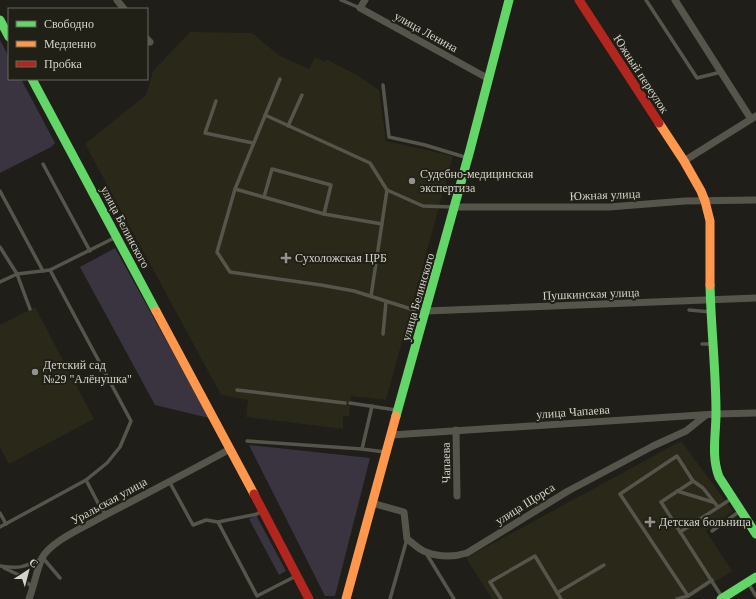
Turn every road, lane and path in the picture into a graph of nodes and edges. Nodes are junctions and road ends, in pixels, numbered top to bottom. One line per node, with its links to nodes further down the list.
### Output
1 (117, 0): 8 (street)
2 (341, 0): 9 (lane)
3 (364, 0): 9 (street)
4 (509, 0): 14 (street, улица Белинского)
5 (579, 0): 24 (street, Южный переулок)
6 (646, 0): 12 (lane)
7 (675, 0): 12 (street)
8 (123, 8)
9 (360, 8): 14 (street, улица Ленина)
10 (0, 20): 11 (street)
11 (8, 35)
12 (721, 72): 20 (street)
13 (280, 79): 19 (lane)
14 (489, 79): 23 (street, улица Белинского)
15 (33, 80): 35 (street, улица Белинского)
16 (383, 85): 23 (lane)
17 (302, 95): 21 (lane)
18 (216, 101): 22 (lane)
19 (265, 115): 21 (lane); 22 (lane)
20 (754, 117): 24 (street)
21 (288, 126): 27 (lane)
22 (253, 143): 26 (lane)
23 (468, 158): 32 (street, улица Белинского)
24 (684, 161): 31 (street, Южный переулок)
25 (43, 164): 37 (lane)
26 (235, 189): 29 (lane); 42 (lane)
27 (387, 190): 32 (lane); 34 (lane)
28 (0, 191): 39 (lane)
29 (264, 197): 33 (lane); 33 (lane)
30 (756, 200): 31 (street, Южная улица)
31 (705, 201): 32 (street, Южная улица); 44 (street, Южный переулок)
32 (455, 207): 48 (street, улица Белинского)
33 (324, 214): 34 (lane)
34 (382, 224): 42 (lane)
35 (117, 237): 37 (lane); 64 (street, улица Белинского)
36 (0, 247): 40 (lane)
37 (90, 251): 38 (lane)
38 (50, 270): 39 (lane); 67 (lane)
39 (43, 271): 40 (lane)
40 (17, 274): 41 (lane); 46 (lane)
41 (0, 282)
42 (371, 296): 45 (lane)
43 (756, 298): 44 (street, Пушкинская улица)
44 (711, 300): 48 (street, Пушкинская улица); 49 (street, Южный переулок)
45 (386, 302): 48 (lane); 50 (lane)
46 (30, 309)
47 (689, 310): 49 (lane)
48 (426, 311): 57 (street, улица Белинского)
49 (712, 312): 52 (street, Южный переулок)
50 (383, 334)
51 (702, 344): 52 (lane)
52 (713, 344): 59 (street, Южный переулок)
53 (236, 390): 54 (lane)
54 (344, 403)
55 (350, 404): 56 (lane)
56 (372, 406): 57 (lane); 65 (lane)
57 (398, 410): 62 (street, улица Белинского)
58 (756, 413): 59 (street, улица Чапаева)
59 (716, 414): 60 (street, улица Чапаева); 72 (street, Южный переулок)
60 (706, 415): 61 (street, улица Чапаева); 87 (street, улица Щорса)
61 (456, 430): 62 (street, улица Чапаева); 71 (street, Чапаева)
62 (391, 435): 66 (street, улица Белинского)
63 (247, 441): 65 (lane)
64 (230, 449): 68 (street, Уральская улица); 76 (street, улица Белинского)
65 (362, 449): 66 (lane)
66 (386, 452): 74 (street, улица Белинского)
67 (86, 480): 79 (lane); 81 (lane)
68 (169, 481): 79 (street, Уральская улица); 80 (lane)
69 (693, 481): 70 (lane); 73 (lane); 98 (lane)
70 (677, 491): 73 (lane); 85 (lane)
71 (457, 496)
72 (732, 498): 75 (lane); 77 (street, Южный переулок)
73 (714, 502): 75 (lane)
74 (372, 503): 86 (street); 103 (street, улица Белинского)
75 (718, 507): 85 (lane)
76 (263, 511): 80 (lane); 91 (street, улица Белинского)
77 (740, 511): 83 (street, Южный переулок); 84 (lane)
78 (0, 513): 81 (lane)
79 (106, 515): 88 (street, Уральская улица)
80 (218, 522): 91 (lane)
81 (6, 524): 82 (lane)
82 (0, 528)
83 (755, 530)
84 (712, 531)
85 (680, 532): 94 (lane)
86 (407, 539): 87 (street, улица Щорса); 104 (lane)
87 (425, 552): 105 (lane)
88 (42, 558): 90 (lane); 93 (lane); 96 (street, Уральская улица)
89 (604, 565): 97 (lane)
90 (0, 566): 96 (lane)
91 (297, 576): 102 (street, улица Белинского)
92 (756, 577): 95 (street)
93 (60, 578)
94 (712, 580): 98 (lane); 100 (lane)
95 (748, 582): 99 (lane); 100 (street)
96 (33, 589): 101 (street, Уральская улица)
97 (557, 593): 106 (lane); 107 (lane)
98 (688, 596): 108 (lane)
99 (756, 596)
100 (722, 598)
101 (29, 599)
102 (309, 599)
103 (346, 599)
104 (390, 599)
105 (454, 599)
106 (501, 599)
107 (561, 599)
108 (677, 599)

